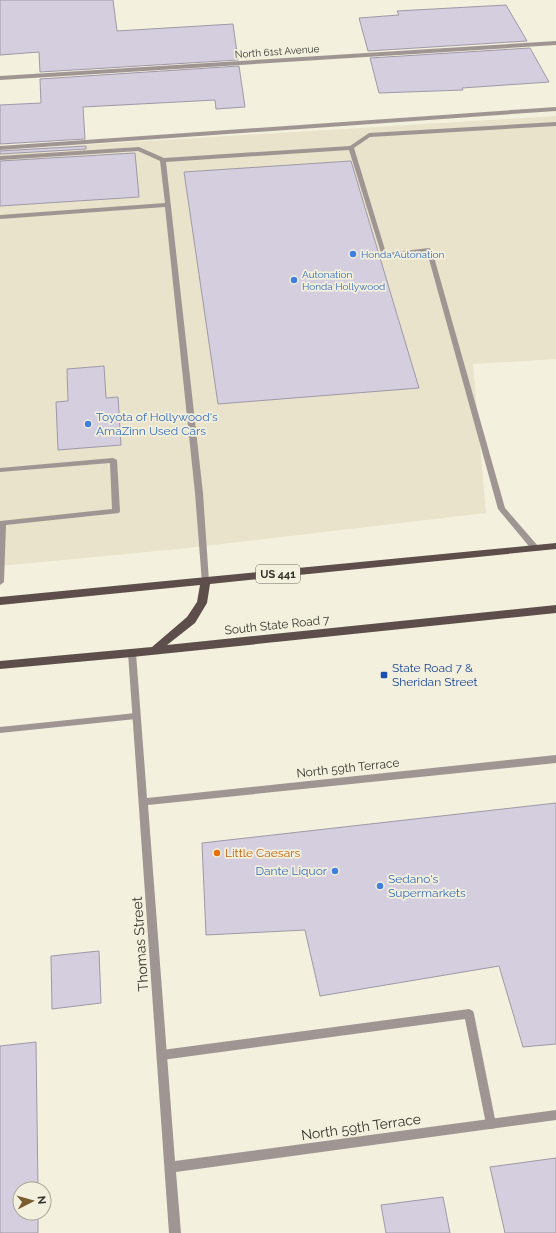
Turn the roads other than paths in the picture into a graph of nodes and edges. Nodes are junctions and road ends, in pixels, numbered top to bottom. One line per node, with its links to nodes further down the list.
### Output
1 (556, 43): 2 (street, North 61st Avenue)
2 (0, 78)
3 (556, 109): 5 (street)
4 (556, 124): 6 (street)
5 (0, 148)
6 (351, 148): 8 (street); 13 (street)
7 (0, 158): 8 (street)
8 (162, 160): 9 (street)
9 (167, 205): 10 (street); 14 (street)
10 (0, 217)
11 (0, 470): 15 (street)
12 (556, 546): 13 (main road, US 441)
13 (535, 548): 14 (main road, US 441)
14 (205, 581): 16 (main road, US 441); 18 (main road)
15 (0, 582)
16 (0, 601)
17 (556, 609): 18 (main road, South State Road 7)
18 (155, 650): 19 (main road, South State Road 7)
19 (132, 653): 20 (main road, South State Road 7); 21 (street, Thomas Street)
20 (0, 665)
21 (136, 716): 22 (street); 24 (street, Thomas Street)
22 (0, 730)
23 (556, 759): 24 (street, North 59th Terrace)
24 (143, 802): 25 (street, Thomas Street)
25 (162, 1056): 27 (street); 28 (street, Thomas Street)
26 (556, 1115): 27 (street, North 59th Terrace)
27 (492, 1124): 28 (street, North 59th Terrace)
28 (170, 1167): 29 (street, Thomas Street)
29 (175, 1233)

